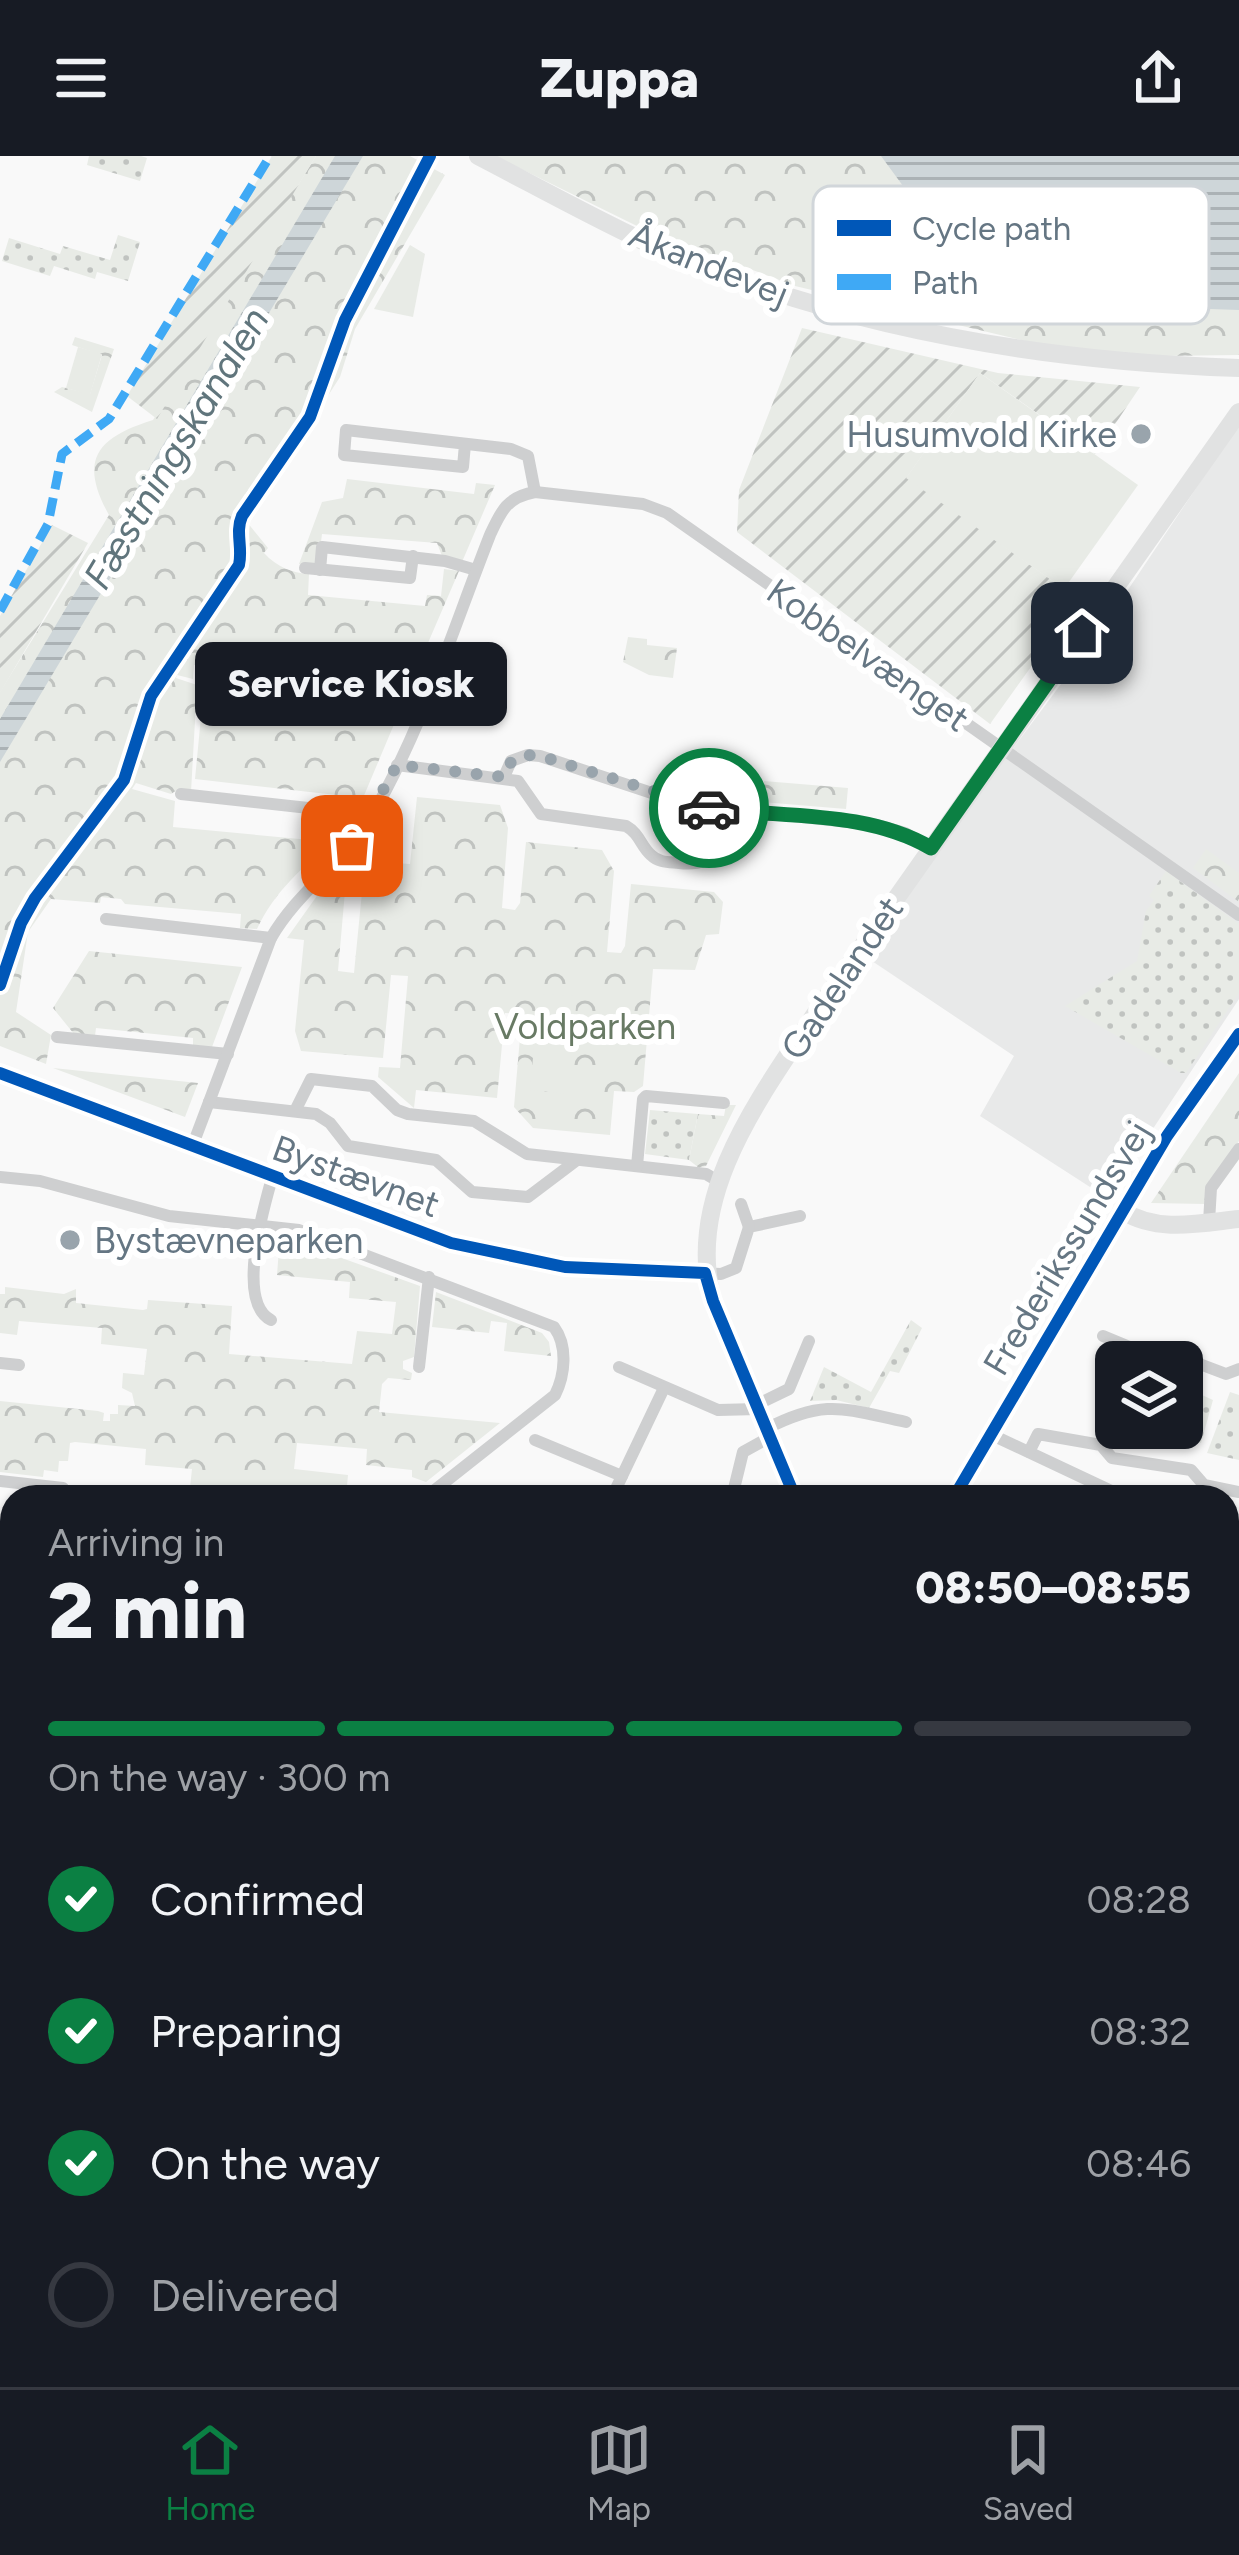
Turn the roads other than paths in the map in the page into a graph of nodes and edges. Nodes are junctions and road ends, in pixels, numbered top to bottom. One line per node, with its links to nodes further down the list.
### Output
1 (478, 156): 2 (street, Åkandevej)
2 (813, 305)
3 (894, 324): 4 (street, Åkandevej)
4 (1239, 368)
5 (1239, 412): 14 (street, Gadelandet)
6 (465, 444): 6 (street); 7 (street)
7 (535, 491): 11 (street); 14 (street, Kobbelvænget)
8 (413, 556): 10 (street); 10 (street); 11 (street)
9 (305, 568): 10 (street)
10 (320, 569)
11 (476, 569): 13 (street)
12 (234, 675): 13 (street)
13 (425, 699): 15 (street)
14 (1001, 748): 20 (street, Gadelandet); 21 (street, Kobbelvænget)
15 (397, 765): 16 (street); 19 (street)
16 (504, 777): 18 (street); 18 (street)
17 (181, 794): 19 (street)
18 (736, 811): 20 (street)
19 (372, 815): 23 (street)
20 (931, 848): 37 (street, Gadelandet)
21 (1239, 915)
22 (106, 919): 23 (street)
23 (271, 938): 26 (street)
24 (1239, 1034): 39 (street, Frederikssundsvej)
25 (57, 1037): 26 (street)
26 (227, 1054): 28 (street)
27 (0, 1073): 31 (street, Bystævnet)
28 (209, 1102): 30 (street); 31 (street)
29 (724, 1103): 34 (street)
30 (295, 1112): 33 (street); 33 (street)
31 (192, 1147): 36 (street, Bystævnet)
32 (1239, 1149): 42 (street)
33 (577, 1160): 34 (street)
34 (637, 1166): 37 (street)
35 (0, 1177): 43 (street)
36 (272, 1178): 43 (street); 45 (street, Bystævnet)
37 (718, 1181): 45 (street, Gadelandet)
38 (741, 1204): 44 (street)
39 (1123, 1211): 42 (street); 59 (street, Frederikssundsvej)
40 (800, 1216): 44 (street)
41 (1239, 1219): 42 (street)
42 (1209, 1222)
43 (259, 1224): 46 (street); 47 (street)
44 (749, 1227): 45 (street)
45 (705, 1273): 56 (street)
46 (429, 1277): 52 (street); 65 (street)
47 (272, 1320)
48 (1103, 1336): 54 (street)
49 (809, 1341): 56 (street)
50 (0, 1363): 51 (street)
51 (19, 1365)
52 (419, 1367)
53 (619, 1367): 55 (street)
54 (1239, 1369)
55 (664, 1388): 56 (street); 62 (street)
56 (757, 1407): 58 (street)
57 (906, 1422): 58 (street)
58 (768, 1433): 67 (street); 68 (street)
59 (991, 1434): 61 (street); 69 (street, Frederikssundsvej)
60 (535, 1440): 62 (street)
61 (1029, 1452): 70 (street); 71 (street)
62 (622, 1476): 66 (street)
63 (0, 1481): 64 (street)
64 (36, 1485)
65 (440, 1485)
66 (618, 1485)
67 (735, 1485)
68 (790, 1485)
69 (961, 1485)
70 (1099, 1485)
71 (1204, 1485)

